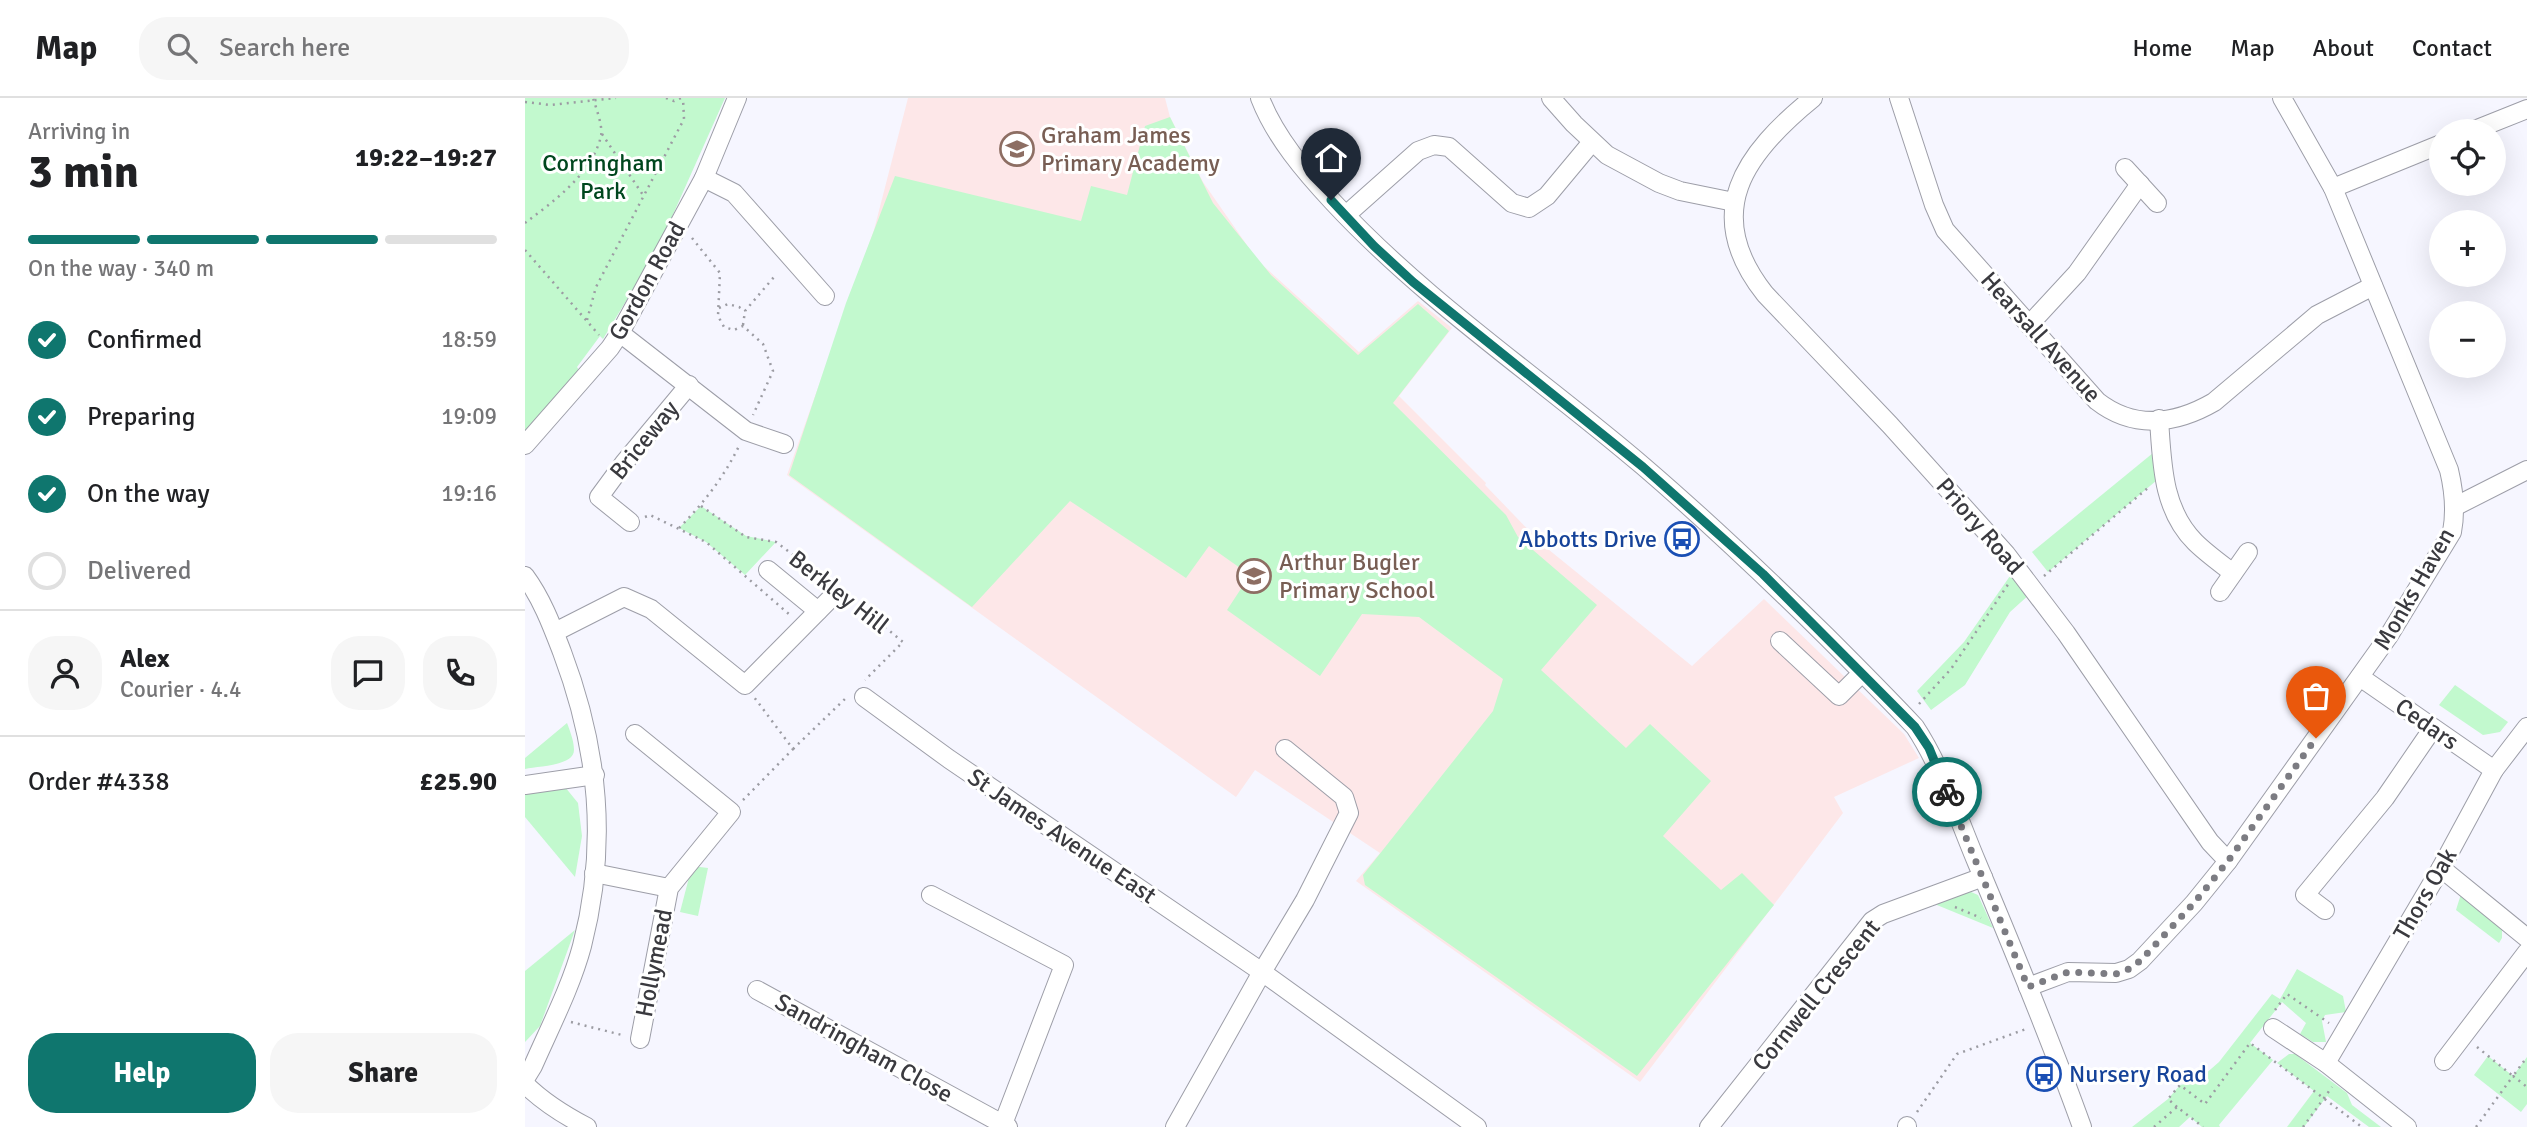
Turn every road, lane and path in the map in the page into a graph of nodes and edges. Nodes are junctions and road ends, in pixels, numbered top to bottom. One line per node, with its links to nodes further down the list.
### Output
1 (615, 98): 10 (path)
2 (666, 98): 3 (path)
3 (682, 98): 21 (path)
4 (737, 98): 18 (street, Gordon Road)
5 (1260, 98): 24 (street)
6 (1551, 98): 15 (street)
7 (1813, 98): 22 (street)
8 (1899, 98): 34 (street, Hearsall Avenue)
9 (2282, 98): 20 (street, Monks Haven)
10 (594, 100): 11 (path); 14 (path)
11 (525, 102)
12 (2527, 109): 13 (street)
13 (2502, 119)
14 (602, 134): 21 (path); 25 (path)
15 (1592, 142): 22 (street); 24 (street)
16 (2429, 149): 20 (street)
17 (2126, 169): 19 (street)
18 (704, 178): 30 (street); 36 (street, Gordon Road)
19 (2140, 184): 23 (street); 34 (street)
20 (2333, 188): 29 (street, Monks Haven)
21 (644, 196): 33 (path)
22 (1734, 202): 49 (street, Priory Road)
23 (2157, 203)
24 (1346, 215): 60 (street)
25 (525, 223)
26 (692, 238): 31 (path)
27 (525, 250): 33 (path)
28 (774, 276): 32 (path)
29 (2373, 286): 38 (street, Hearsall Avenue); 45 (street, Monks Haven)
30 (825, 296)
31 (718, 308): 32 (path); 35 (path)
32 (744, 311): 35 (path)
33 (587, 320): 36 (path)
34 (2029, 325): 38 (street, Hearsall Avenue)
35 (743, 326): 39 (path)
36 (615, 340): 37 (street, Briceway); 41 (street, Gordon Road)
37 (689, 385): 39 (street, Briceway); 46 (street, Briceway)
38 (2159, 419): 43 (street)
39 (746, 431): 40 (street, Briceway); 44 (path)
40 (784, 444)
41 (525, 445)
42 (2527, 470): 45 (street)
43 (2163, 475): 51 (street); 53 (path)
44 (701, 506): 47 (path); 55 (path, Berkley Hill)
45 (2454, 508): 61 (street, Monks Haven)
46 (630, 522): 47 (path)
47 (679, 528): 56 (path)
48 (2248, 552): 51 (street)
49 (2018, 569): 53 (street, Priory Road); 64 (path)
50 (768, 570): 55 (street, Berkley Hill)
51 (2233, 573): 54 (street)
52 (525, 576): 57 (street)
53 (2031, 587): 73 (street, Priory Road)
54 (2220, 592)
55 (829, 596): 56 (street, Berkley Hill); 59 (path, Berkley Hill)
56 (803, 626): 62 (street, Berkley Hill)
57 (555, 632): 62 (street); 70 (street)
58 (1780, 640): 60 (street)
59 (903, 642)
60 (1862, 673): 64 (street)
61 (2360, 677): 66 (street, Cedars); 73 (street, Monks Haven)
62 (745, 685): 72 (path)
63 (864, 697): 84 (street, St James Avenue East)
64 (1905, 717): 76 (street)
65 (2527, 727): 69 (street, Thors Oak)
66 (2433, 728): 69 (street, Cedars); 80 (street)
67 (635, 734): 72 (street)
68 (1285, 749): 84 (street)
69 (2494, 771): 74 (street, Thors Oak)
70 (595, 775): 71 (street); 75 (street)
71 (525, 785)
72 (731, 812): 77 (street, Hollymead)
73 (2228, 861): 85 (street, Monks Haven)
74 (2441, 868): 82 (street); 95 (street, Thors Oak)
75 (594, 873): 77 (street, Hollymead); 87 (street)
76 (1983, 877): 79 (street, Cornwell Crescent); 81 (street)
77 (669, 888): 92 (street, Hollymead)
78 (931, 895): 102 (street)
79 (1931, 896): 81 (path); 106 (street, Cornwell Crescent)
80 (2325, 910)
81 (2004, 928): 85 (street)
82 (2527, 938)
83 (2527, 952): 91 (street)
84 (1262, 972): 104 (street); 105 (street, St James Avenue East)
85 (2028, 987): 89 (street)
86 (757, 990): 102 (street, Sandringham Close)
87 (554, 1018): 92 (path); 98 (street)
88 (2274, 1020): 90 (path); 95 (street)
89 (2043, 1023): 107 (path); 108 (street)
90 (2331, 1025)
91 (2464, 1037): 94 (street); 97 (path)
92 (640, 1039)
93 (2527, 1057): 97 (path)
94 (2444, 1061)
95 (2326, 1063): 96 (street)
96 (2341, 1075): 111 (path); 113 (street)
97 (2513, 1076): 100 (path); 114 (path)
98 (525, 1079)
99 (525, 1084): 103 (street)
100 (2527, 1087)
101 (2177, 1107): 109 (path); 110 (path); 112 (path)
102 (1006, 1125)
103 (587, 1127)
104 (1175, 1127)
105 (1477, 1127)
106 (1709, 1127)
107 (1907, 1127)
108 (2082, 1127)
109 (2154, 1127)
110 (2203, 1127)
111 (2303, 1127)
112 (2362, 1127)
113 (2407, 1127)
114 (2476, 1127)

